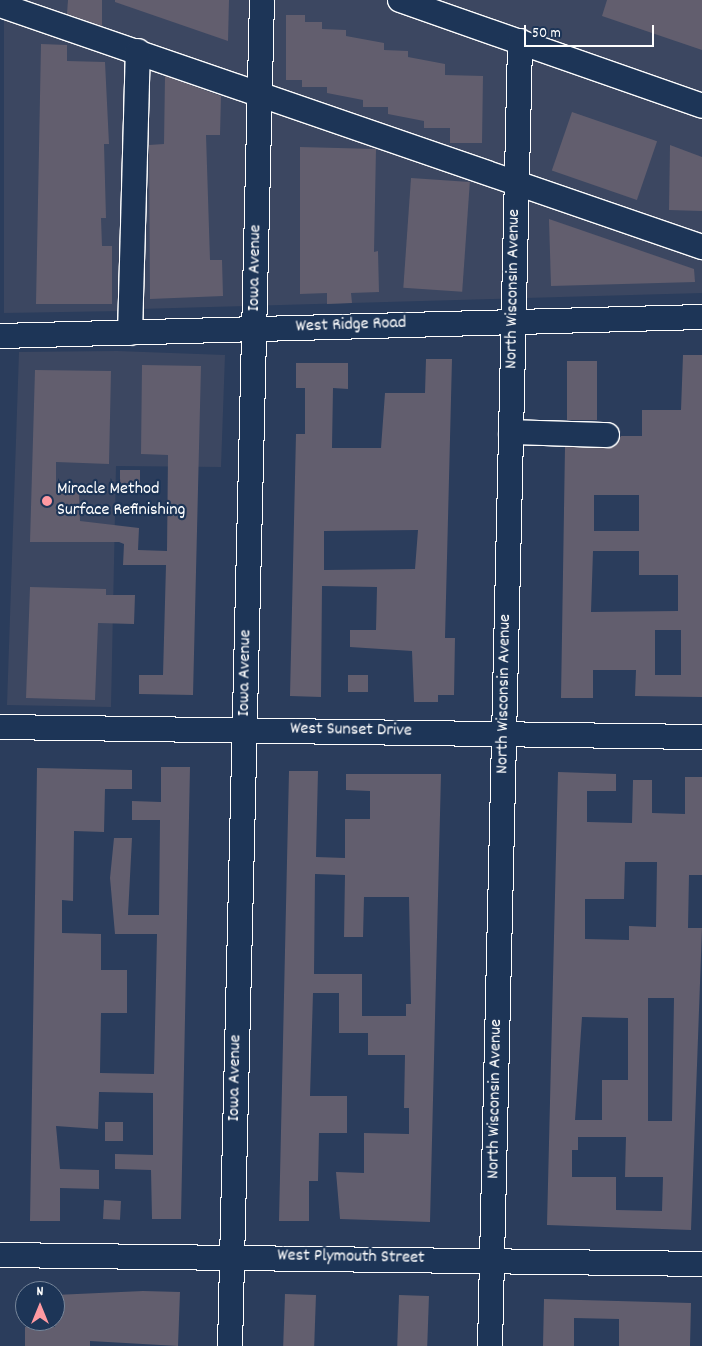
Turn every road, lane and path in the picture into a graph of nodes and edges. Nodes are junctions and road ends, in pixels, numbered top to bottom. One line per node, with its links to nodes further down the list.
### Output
1 (262, 0): 6 (street, Iowa Avenue)
2 (400, 0): 4 (street)
3 (0, 2): 5 (street)
4 (520, 41): 7 (street); 8 (street, North Wisconsin Avenue)
5 (138, 51): 6 (street); 13 (street)
6 (260, 95): 8 (street); 12 (street, Iowa Avenue)
7 (702, 106)
8 (517, 183): 9 (street); 11 (street, North Wisconsin Avenue)
9 (702, 248)
10 (702, 317): 11 (street, West Ridge Road)
11 (513, 322): 12 (street, West Ridge Road); 15 (street, North Wisconsin Avenue)
12 (254, 329): 13 (street, West Ridge Road); 18 (street, Iowa Avenue)
13 (130, 333): 14 (street, West Ridge Road)
14 (0, 336)
15 (511, 432): 16 (street); 19 (street, North Wisconsin Avenue)
16 (607, 435)
17 (0, 726): 18 (street, West Sunset Drive)
18 (245, 729): 19 (street, West Sunset Drive); 22 (street, Iowa Avenue)
19 (504, 734): 20 (street, West Sunset Drive); 23 (street, North Wisconsin Avenue)
20 (702, 737)
21 (0, 1255): 22 (street, West Plymouth Street)
22 (232, 1256): 23 (street, West Plymouth Street); 25 (street, Iowa Avenue)
23 (492, 1260): 24 (street, West Plymouth Street); 26 (street, North Wisconsin Avenue)
24 (702, 1264)
25 (230, 1346)
26 (490, 1346)

